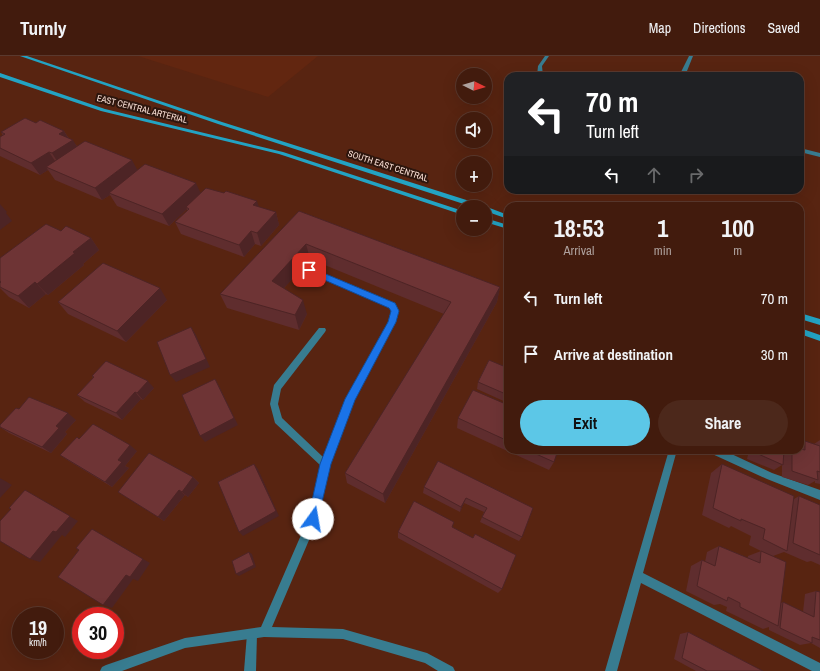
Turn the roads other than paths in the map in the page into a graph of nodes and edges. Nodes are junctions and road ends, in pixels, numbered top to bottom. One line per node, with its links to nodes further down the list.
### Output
1 (22, 56): 7 (street, EAST CENTRAL ARTERIAL)
2 (548, 56): 4 (street)
3 (691, 56): 5 (street)
4 (540, 72)
5 (684, 72)
6 (0, 75): 11 (street, EAST CENTRAL ARTERIAL)
7 (290, 145): 10 (street, SOUTH EAST CENTRAL)
8 (804, 151): 9 (street)
9 (820, 155)
10 (459, 200)
11 (456, 211)
12 (492, 211): 13 (street)
13 (504, 216)
14 (492, 222): 15 (street)
15 (504, 226)
16 (309, 270): 24 (street)
17 (804, 317): 18 (street)
18 (820, 322)
19 (322, 330): 24 (street)
20 (804, 332): 21 (street)
21 (820, 338)
22 (672, 454): 26 (street)
23 (722, 454): 25 (street)
24 (325, 464): 27 (street)
25 (820, 495)
26 (638, 576): 29 (street); 33 (street)
27 (264, 632): 28 (street); 32 (street)
28 (252, 634): 30 (street); 31 (street)
29 (820, 669)
30 (106, 671)
31 (250, 671)
32 (449, 671)
33 (611, 671)

